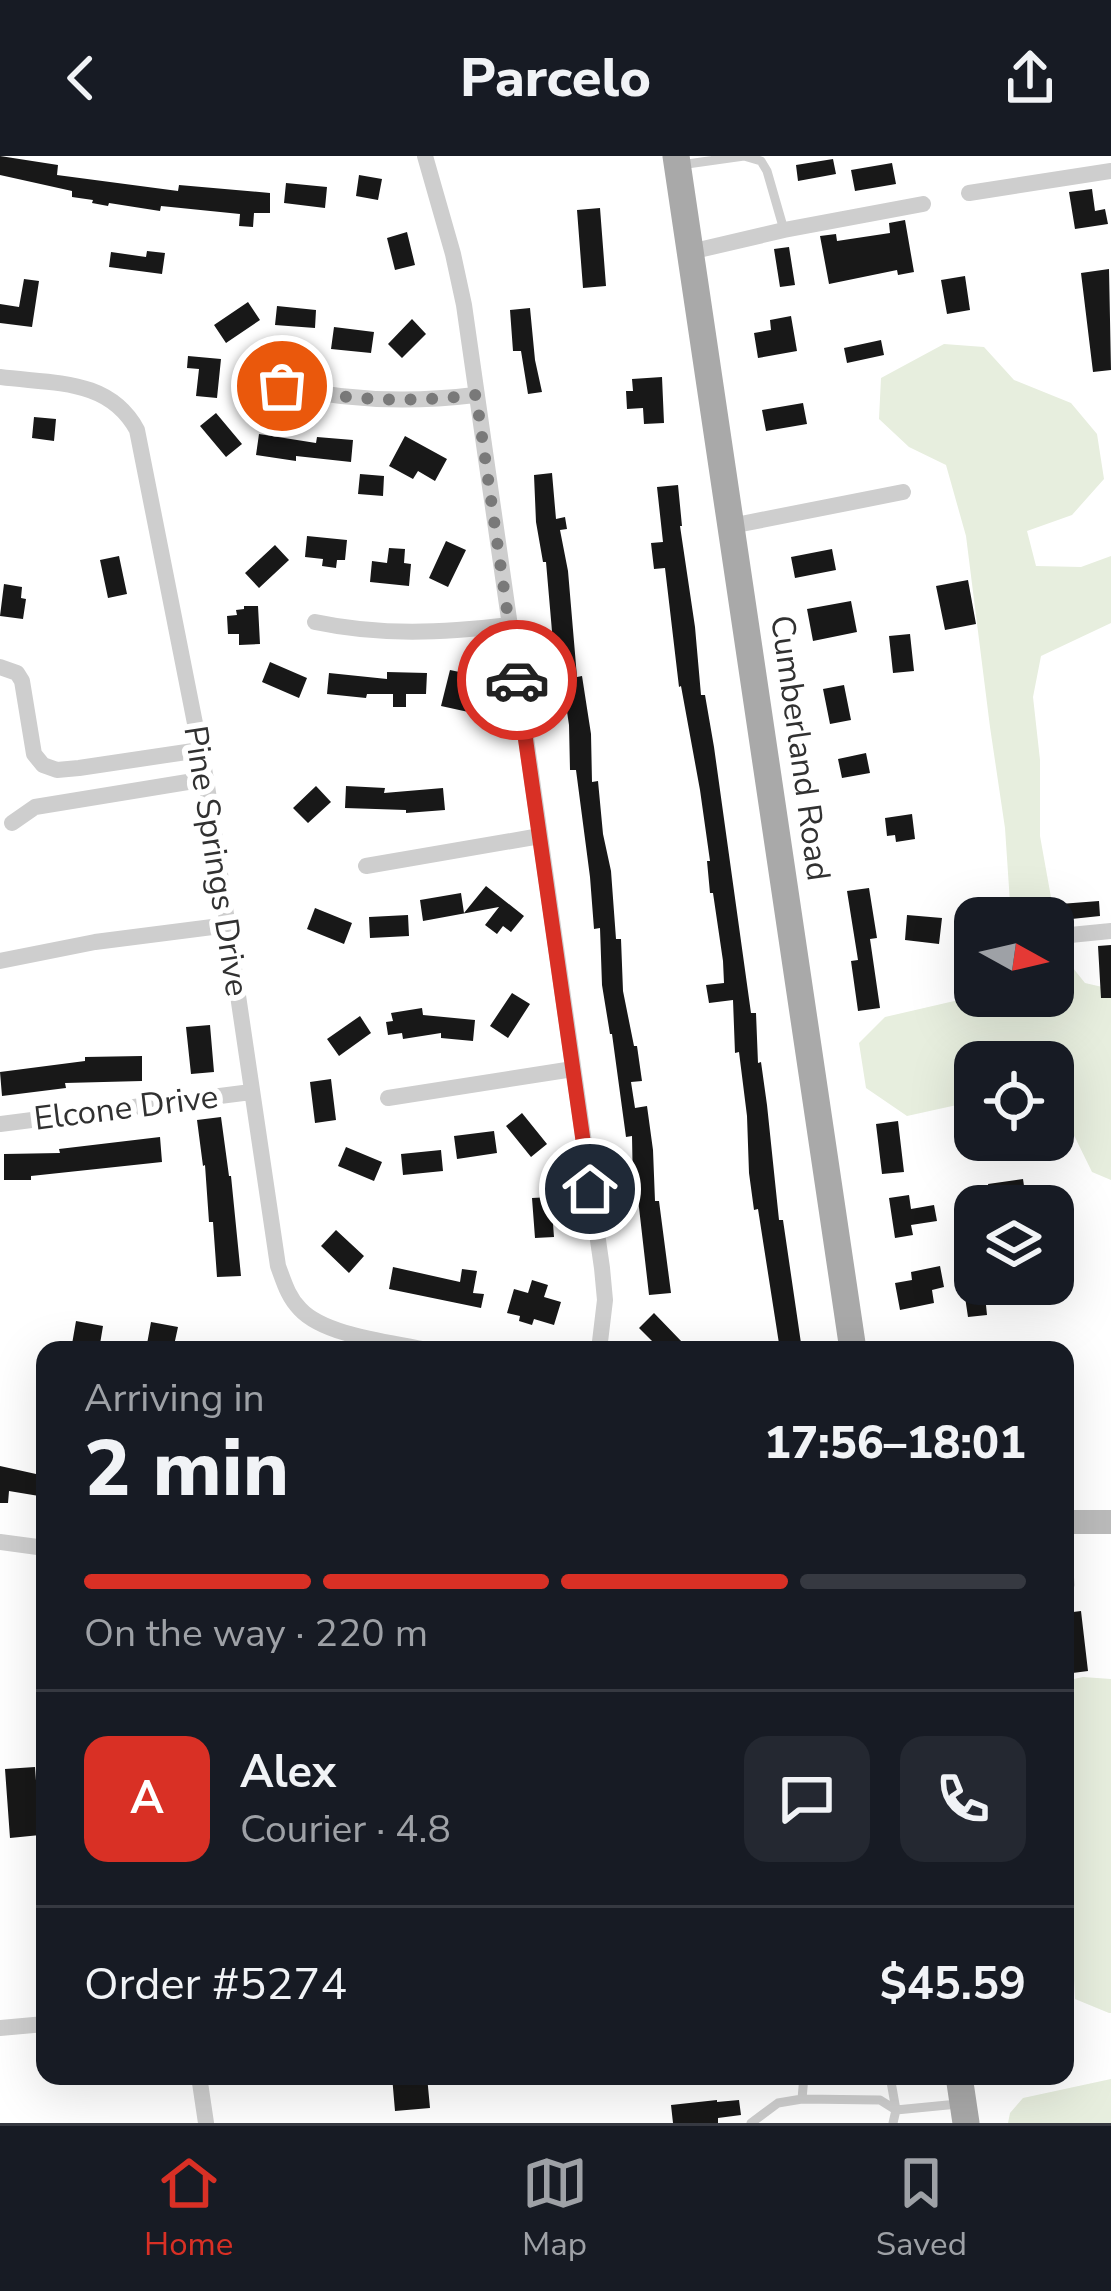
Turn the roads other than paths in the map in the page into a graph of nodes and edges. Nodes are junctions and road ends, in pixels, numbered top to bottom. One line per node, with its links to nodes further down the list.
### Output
1 (424, 156): 10 (street)
2 (676, 161): 6 (lane); 7 (main road, Cumberland Road)
3 (1111, 171): 4 (street)
4 (969, 193)
5 (923, 204): 6 (street)
6 (784, 230): 7 (street)
7 (690, 252): 12 (main road, Cumberland Road)
8 (0, 377): 16 (street, Pine Springs Drive)
9 (282, 386): 10 (street)
10 (476, 395): 14 (street)
11 (903, 492): 12 (street)
12 (731, 526): 31 (main road, Cumberland Road)
13 (315, 622): 14 (street)
14 (510, 625): 19 (street)
15 (0, 667): 16 (street)
16 (200, 750): 17 (street, Pine Springs Drive)
17 (206, 779): 18 (street); 21 (street, Pine Springs Drive)
18 (12, 823)
19 (540, 836): 20 (street); 25 (street)
20 (366, 866)
21 (228, 925): 24 (street); 26 (street, Pine Springs Drive)
22 (1111, 931): 23 (street)
23 (1074, 935)
24 (0, 961)
25 (573, 1069): 27 (street); 30 (street)
26 (251, 1091): 28 (street, Elcone Drive); 29 (street, Pine Springs Drive)
27 (388, 1098)
28 (0, 1124)
29 (388, 1341)
30 (600, 1341)
31 (852, 1341)
32 (1074, 1522): 33 (main road)
33 (1111, 1522)
34 (0, 1542): 35 (street)
35 (36, 1547)
36 (36, 2025): 37 (street)
37 (0, 2028)
38 (200, 2085): 44 (street)
39 (803, 2085): 41 (lane)
40 (892, 2085): 43 (lane)
41 (802, 2099): 43 (lane); 45 (lane)
42 (963, 2101): 43 (lane)
43 (896, 2110): 46 (lane)
44 (206, 2123)
45 (751, 2123)
46 (892, 2123)

